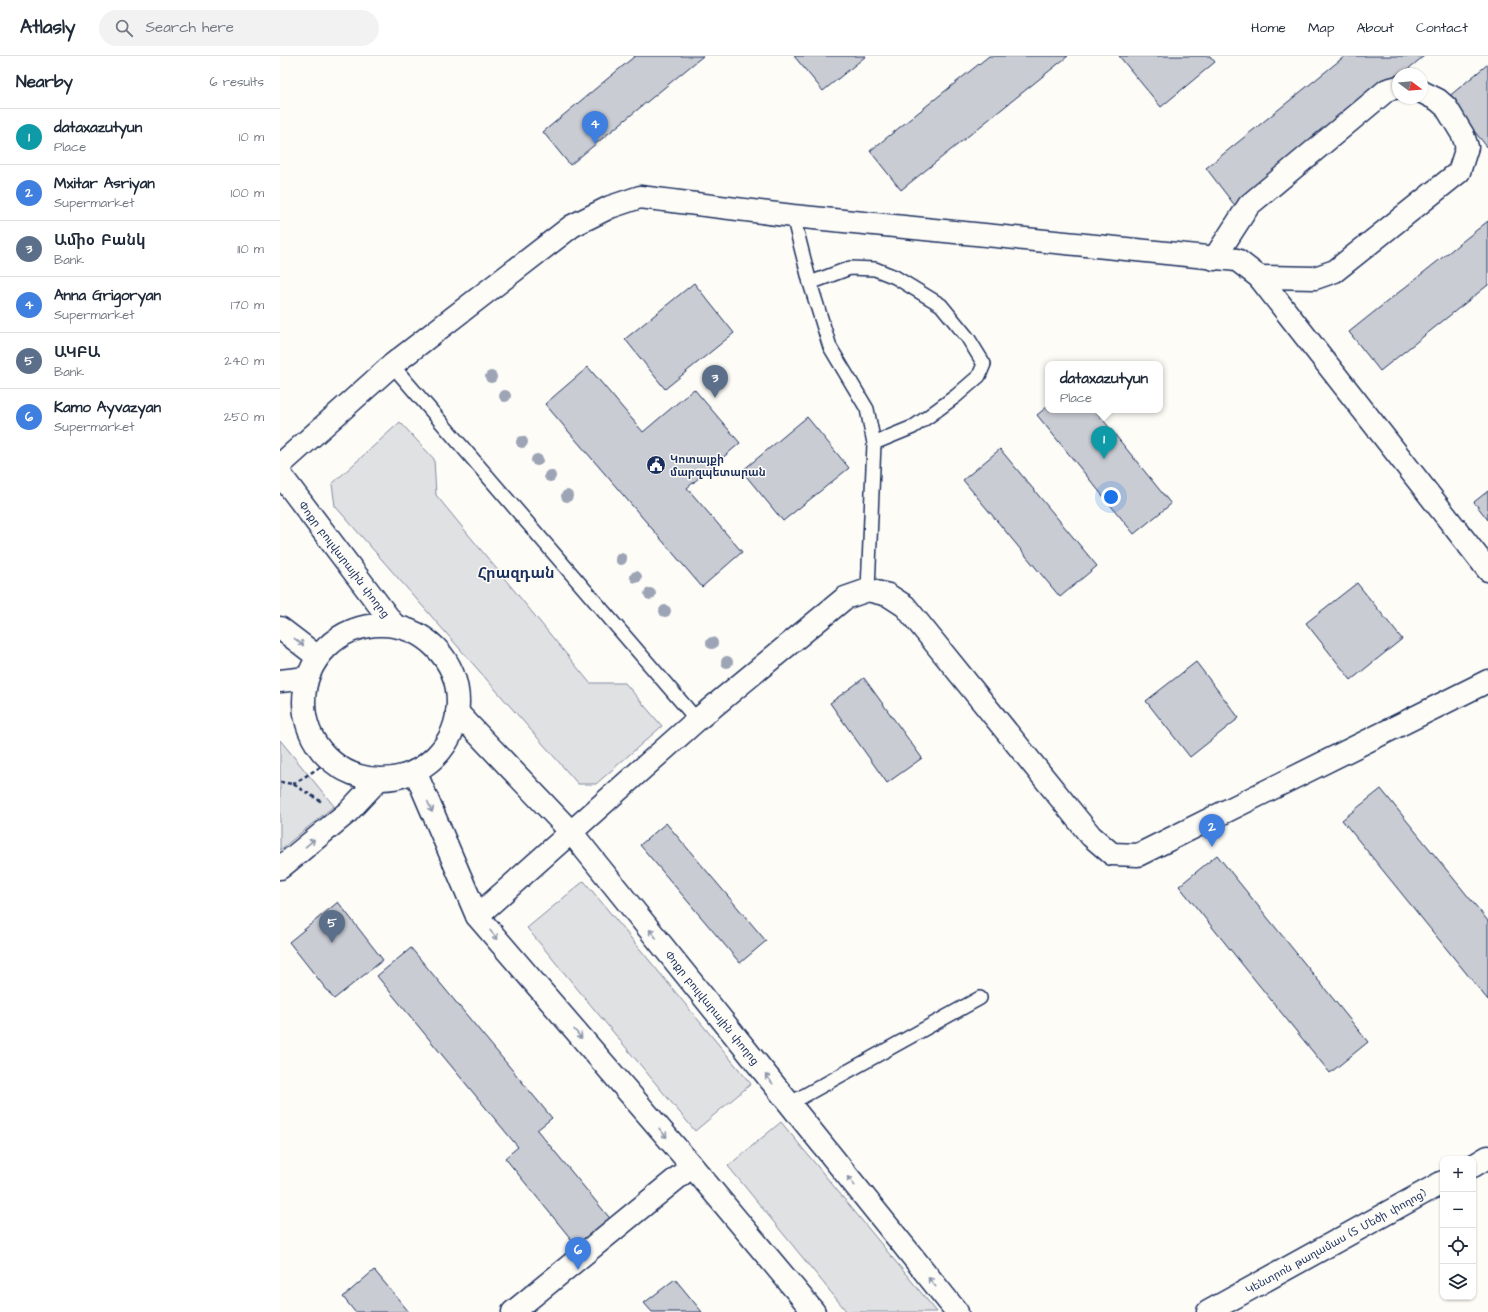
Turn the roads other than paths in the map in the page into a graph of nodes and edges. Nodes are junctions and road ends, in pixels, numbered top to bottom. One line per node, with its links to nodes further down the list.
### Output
1 (1392, 89): 4 (street)
2 (1428, 95): 5 (street)
3 (794, 216): 4 (street); 6 (lane); 7 (street)
4 (1214, 259): 5 (street)
5 (1259, 277): 11 (street)
6 (810, 283): 8 (lane); 8 (lane)
7 (392, 365): 9 (street); 20 (lane)
8 (874, 443): 12 (lane)
9 (280, 465)
10 (280, 474): 13 (street, Փոքր բուլվարային փողոց)
11 (1488, 570)
12 (868, 590): 18 (street); 20 (street)
13 (394, 625): 15 (street); 19 (street)
14 (280, 628): 15 (street, one-way to 15)
15 (318, 656): 16 (street)
16 (307, 678): 17 (street); 22 (street)
17 (280, 681)
18 (1488, 681)
19 (457, 712): 21 (street); 23 (street, Փոքր բուլվարային փողոց)
20 (698, 720): 23 (street)
21 (415, 771): 22 (street); 25 (street, one-way to 25)
22 (378, 780): 24 (street, one-way to 22)
23 (571, 832): 25 (street); 27 (street, Փոքր բուլվարային փողոց, one-way to 23)
24 (280, 868)
25 (477, 916): 30 (street, one-way to 30)
26 (980, 998): 27 (lane)
27 (789, 1104): 34 (street, Փոքր բուլվարային փողոց, one-way to 27)
28 (1488, 1157): 29 (street)
29 (1476, 1164)
30 (692, 1166): 32 (street); 33 (street)
31 (1440, 1184): 35 (street, Կենտրոն թաղամաս (Տ Մեծի փողոց))
32 (513, 1312)
33 (814, 1312)
34 (957, 1312)
35 (1208, 1312)

